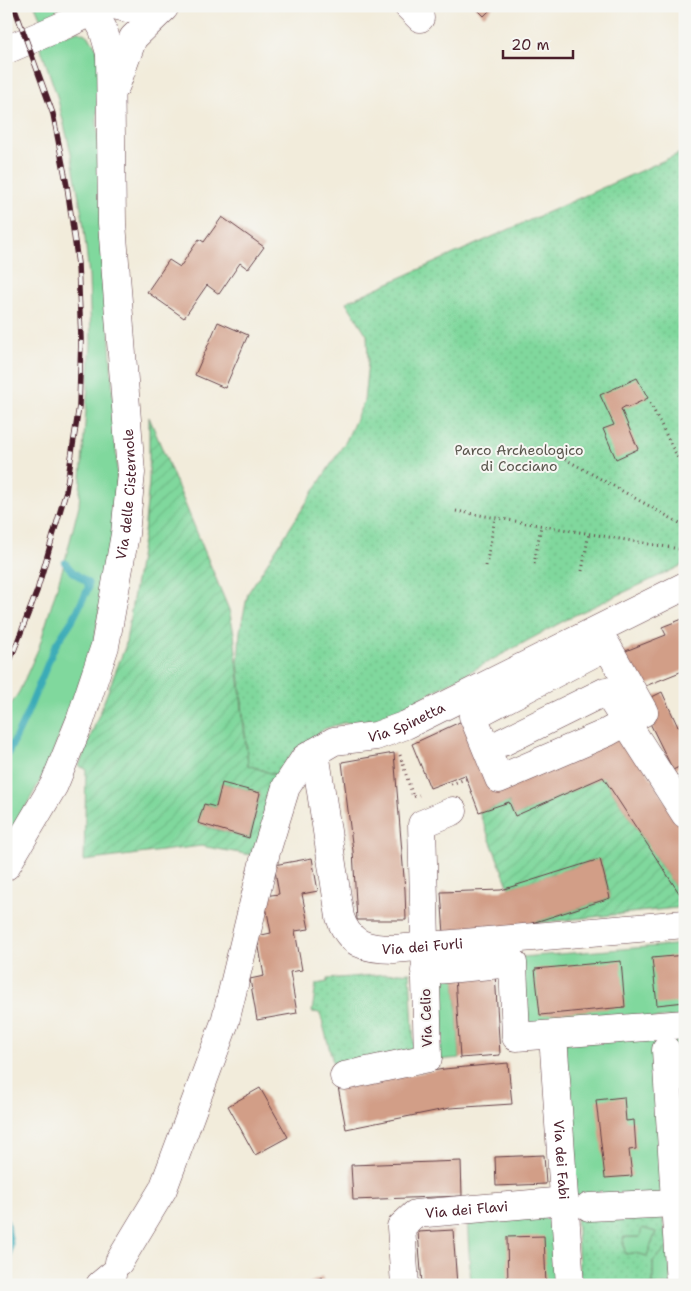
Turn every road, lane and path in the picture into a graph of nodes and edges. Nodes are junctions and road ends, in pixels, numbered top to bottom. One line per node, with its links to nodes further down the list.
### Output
1 (157, 7): 2 (street); 4 (street, Via delle Cisternole)
2 (100, 8): 3 (street); 4 (street, Via delle Cisternole)
3 (6, 50)
4 (112, 98): 27 (street, Via delle Cisternole)
5 (650, 403): 7 (path)
6 (565, 459): 11 (path)
7 (685, 472)
8 (456, 511): 9 (path)
9 (495, 518): 10 (path); 15 (path)
10 (540, 526): 12 (path); 14 (path)
11 (685, 526)
12 (588, 533): 13 (path); 16 (path)
13 (685, 550)
14 (534, 564)
15 (486, 566)
16 (582, 571)
17 (685, 586): 19 (street, Via Spinetta)
18 (625, 722): 18 (street); 20 (street); 26 (street)
19 (392, 730): 21 (street, Via Spinetta); 24 (path)
20 (503, 742)
21 (315, 752): 29 (street, Via dei Furli); 36 (street, Via Spinetta)
22 (466, 779): 23 (path)
23 (449, 785)
24 (422, 794)
25 (453, 811): 29 (street, Via Celio)
26 (685, 814)
27 (6, 866)
28 (685, 924): 29 (street, Via dei Furli)
29 (425, 959): 31 (street); 33 (street, Via Celio)
30 (685, 1024): 31 (street)
31 (553, 1035): 35 (street, Via dei Fabi)
32 (666, 1050): 34 (street)
33 (344, 1076)
34 (676, 1199): 35 (street); 39 (street)
35 (577, 1204): 37 (street, Via dei Flavi); 38 (street, Via dei Fabi)
36 (110, 1274)
37 (405, 1285)
38 (570, 1285)
39 (680, 1285)

